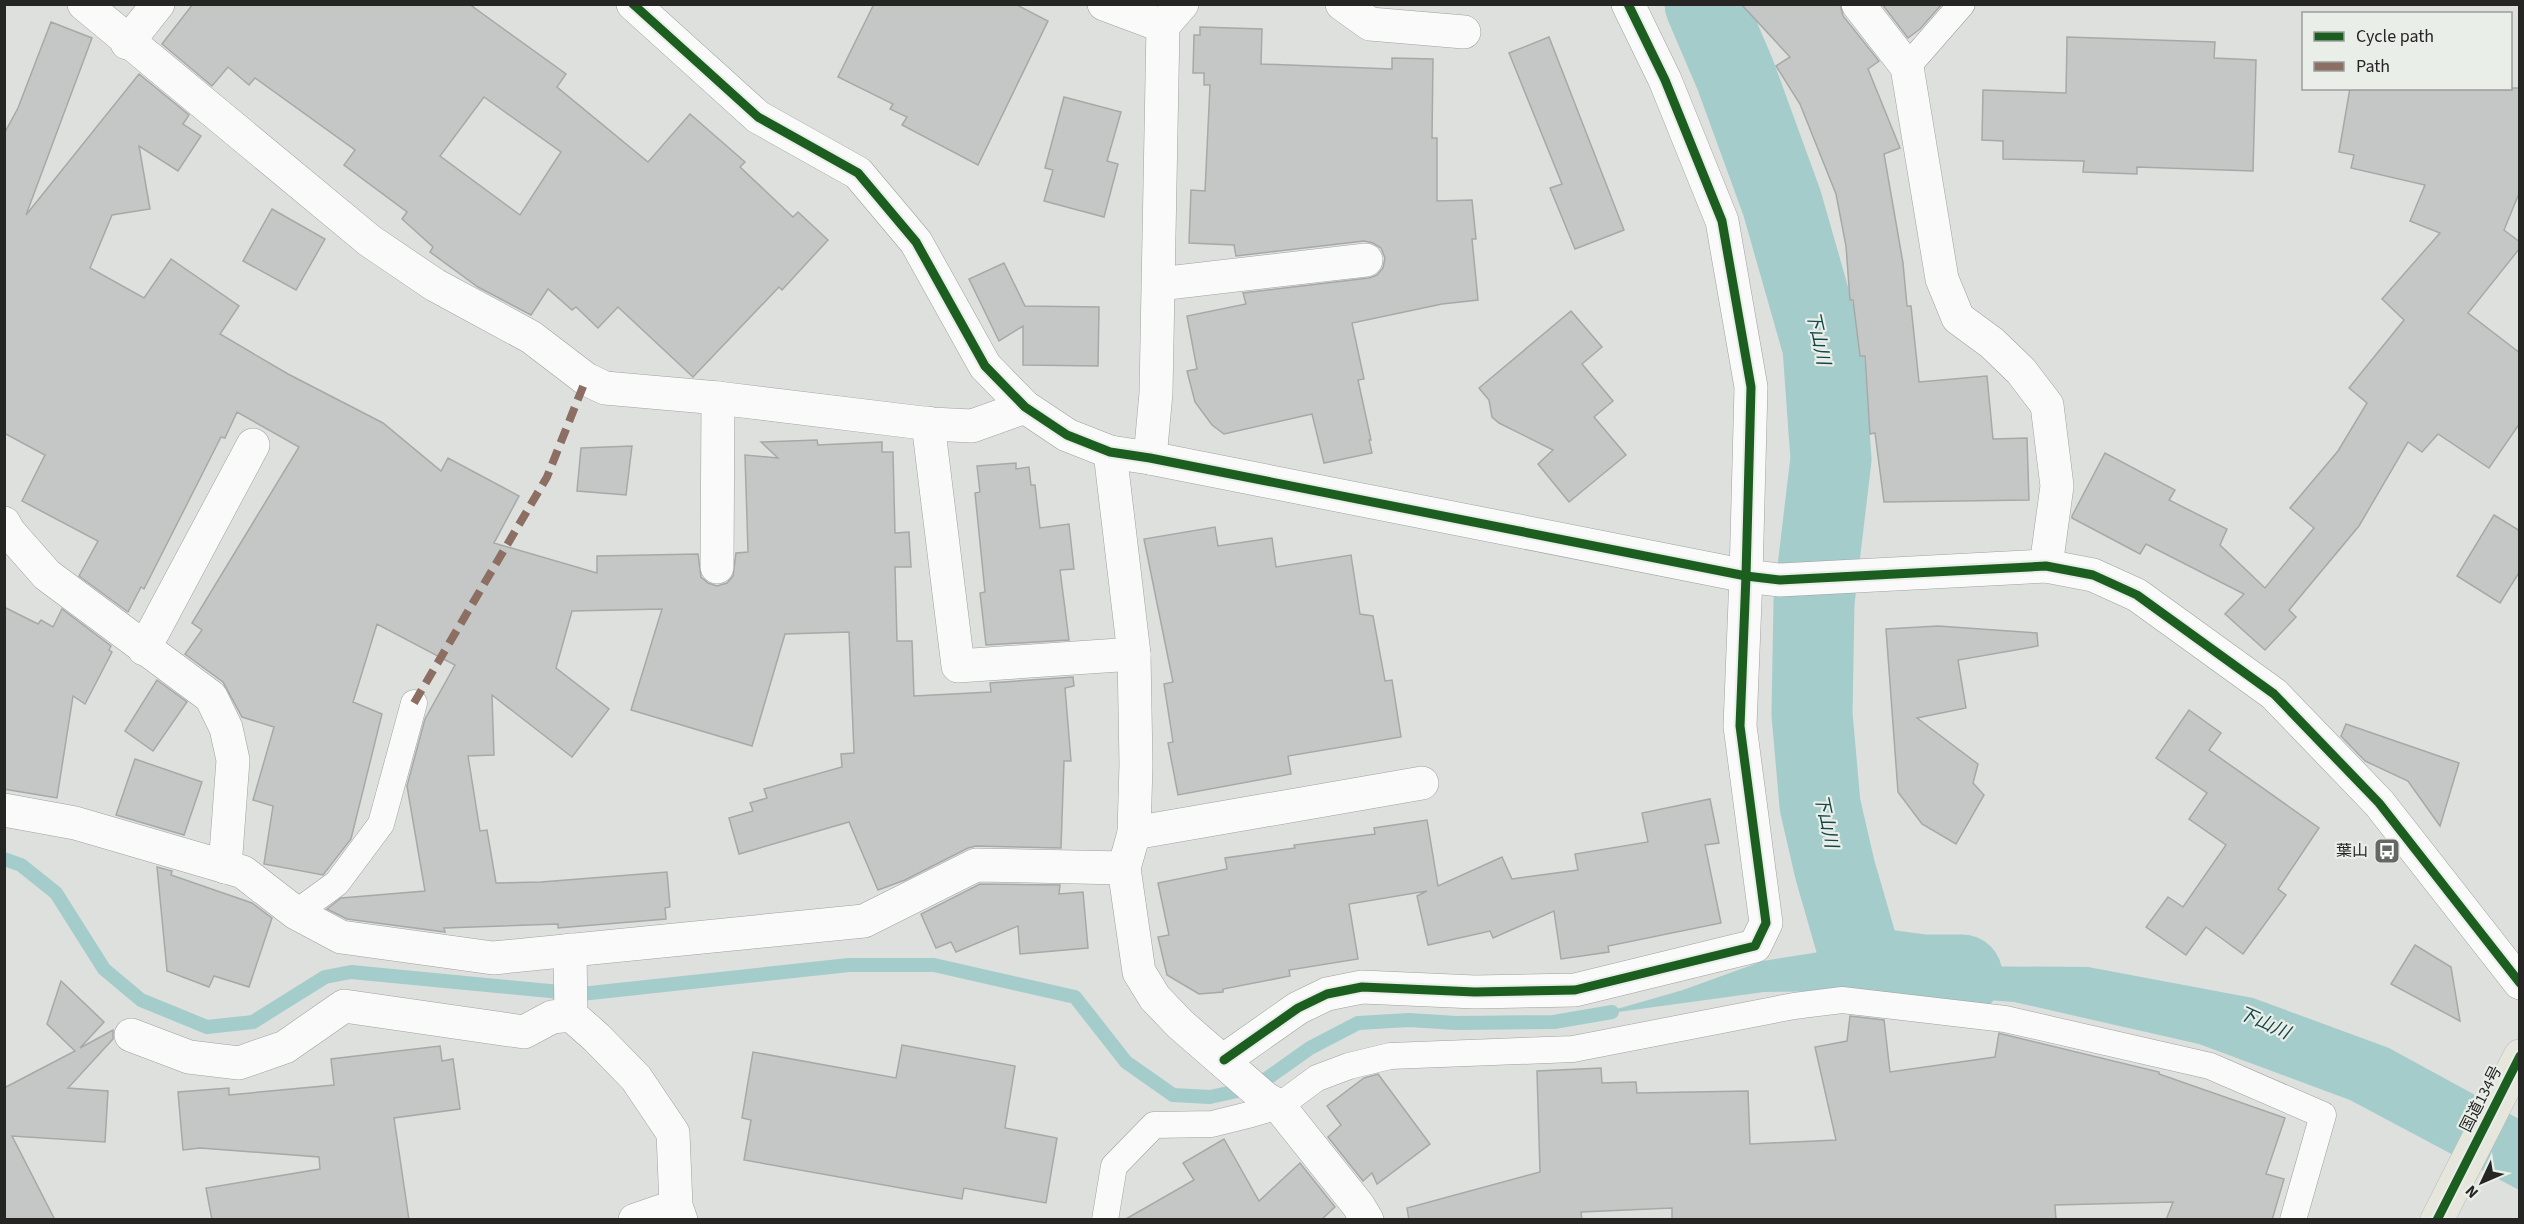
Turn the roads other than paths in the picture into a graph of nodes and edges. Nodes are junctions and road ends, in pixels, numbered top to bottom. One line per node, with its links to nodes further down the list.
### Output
1 (84, 4): 11 (street)
2 (158, 4): 11 (street)
3 (633, 4): 16 (street)
4 (1104, 4): 9 (street)
5 (1342, 4): 10 (street)
6 (1628, 4): 24 (street)
7 (1858, 4): 12 (street)
8 (1962, 4): 12 (lane)
9 (1172, 15): 14 (street)
10 (1464, 32)
11 (128, 43): 15 (street)
12 (1907, 68): 22 (street)
13 (1366, 260): 14 (street)
14 (1159, 284): 20 (street)
15 (718, 398): 17 (street); 23 (street)
16 (1025, 407): 17 (street); 19 (street)
17 (928, 423): 26 (street)
18 (253, 445): 25 (street)
19 (1110, 452): 20 (street); 26 (street)
20 (1149, 458): 24 (street)
21 (4, 523): 25 (street)
22 (2046, 566): 24 (street); 35 (street)
23 (717, 567)
24 (1746, 576): 39 (street)
25 (144, 649): 31 (street)
26 (1134, 654): 30 (street)
27 (414, 704): 33 (lane)
28 (1422, 783): 30 (street)
29 (4, 810): 31 (street)
30 (1134, 832): 32 (street)
31 (225, 867): 33 (street)
32 (1124, 868): 34 (street); 39 (street)
33 (296, 913): 34 (street)
34 (571, 962): 36 (street)
35 (2520, 983)
36 (571, 1011): 37 (street); 41 (street)
37 (131, 1035)
38 (2520, 1056): 46 (highway, 国道134号)
39 (1232, 1068): 40 (street)
40 (1272, 1102): 43 (lane); 44 (street); 45 (lane)
41 (679, 1213): 42 (street)
42 (635, 1220)
43 (1105, 1220)
44 (1367, 1220)
45 (2293, 1220)
46 (2437, 1220)

